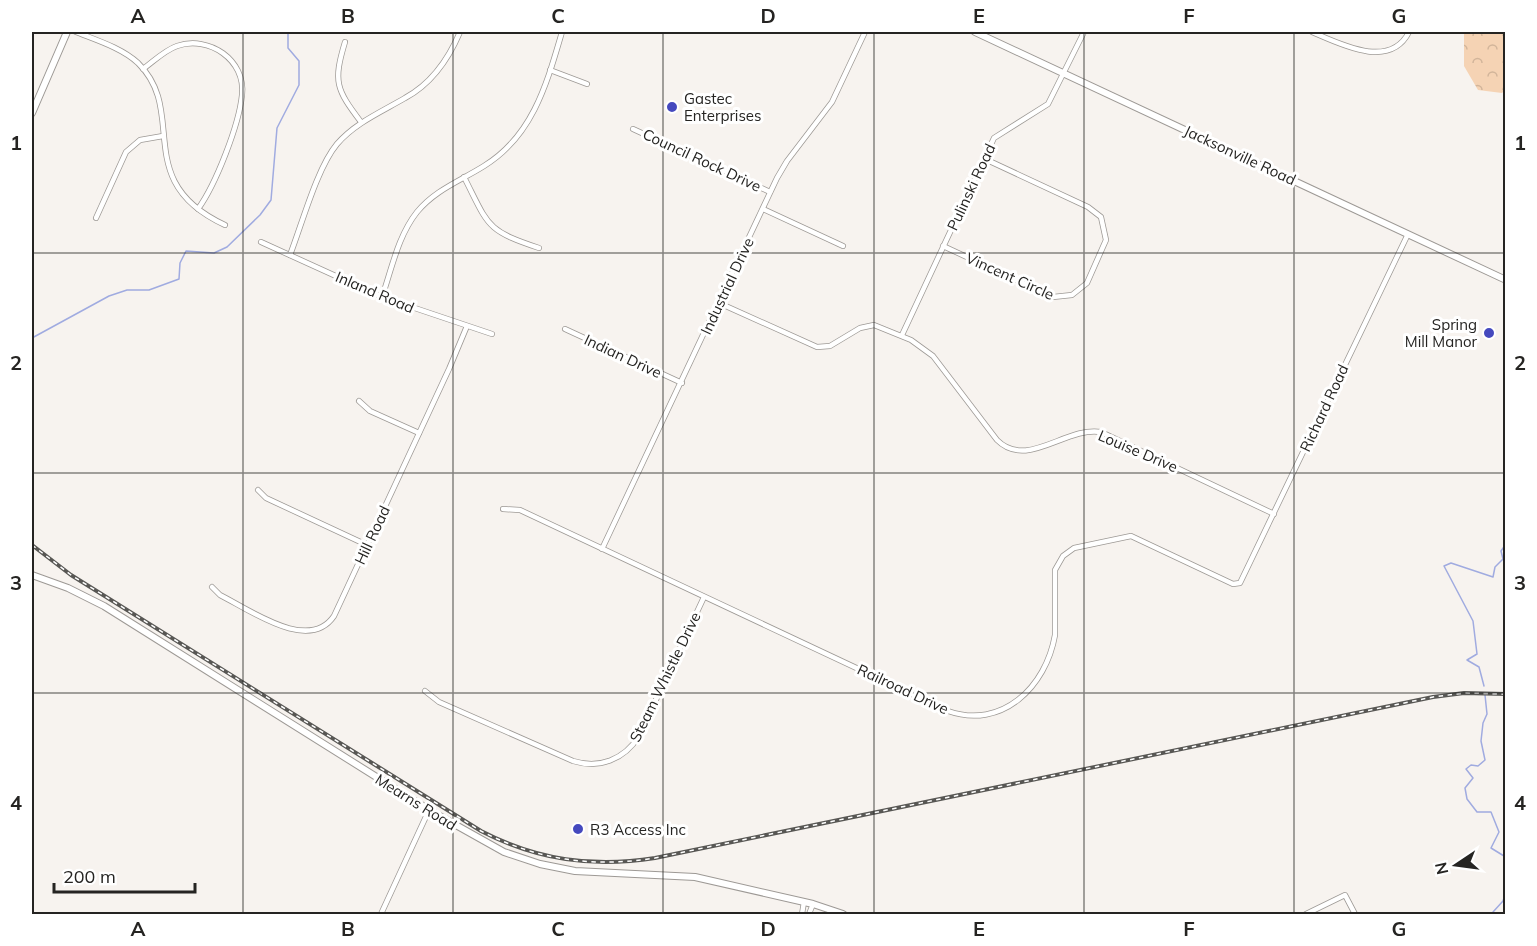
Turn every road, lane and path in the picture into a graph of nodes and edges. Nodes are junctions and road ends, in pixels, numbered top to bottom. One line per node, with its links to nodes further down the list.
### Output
1 (67, 32): 15 (street)
2 (76, 32): 11 (street)
3 (460, 32): 16 (street)
4 (562, 32): 12 (street)
5 (865, 32): 21 (street, Industrial Drive)
6 (975, 32): 13 (street, Jacksonville Road)
7 (1084, 32): 13 (street, Pulinski Road)
8 (1312, 32): 9 (street)
9 (1409, 32)
10 (345, 42): 16 (street)
11 (143, 69): 18 (street); 23 (street)
12 (550, 70): 14 (street); 20 (street)
13 (1064, 74): 19 (street, Pulinski Road); 26 (street, Jacksonville Road)
14 (587, 84)
15 (32, 112)
16 (362, 122): 31 (street)
17 (633, 129): 21 (street, Council Rock Drive)
18 (163, 136): 23 (street); 24 (street)
19 (985, 159): 29 (street, Pulinski Road); 29 (street, Vincent Circle)
20 (464, 177): 30 (street); 33 (street)
21 (770, 192): 22 (street, Industrial Drive)
22 (763, 209): 28 (street); 34 (street, Industrial Drive)
23 (198, 210): 25 (street)
24 (96, 218)
25 (225, 225)
26 (1408, 234): 32 (street, Jacksonville Road); 44 (street, Richard Road)
27 (261, 242): 31 (street, Inland Road)
28 (843, 246)
29 (943, 246): 38 (street, Pulinski Road)
30 (539, 248)
31 (290, 255): 33 (street, Inland Road)
32 (1506, 280)
33 (382, 297): 35 (street, Inland Road)
34 (719, 303): 38 (street, Louise Drive); 39 (street, Industrial Drive)
35 (467, 326): 37 (street, Inland Road); 41 (street, Hill Road)
36 (565, 329): 39 (street, Indian Drive)
37 (492, 334)
38 (902, 335): 44 (street, Louise Drive)
39 (682, 382): 46 (street, Industrial Drive)
40 (359, 401): 41 (street)
41 (419, 433): 45 (street, Hill Road)
42 (258, 490): 45 (street)
43 (503, 509): 46 (street, Railroad Drive)
44 (1274, 514): 48 (street, Richard Road)
45 (367, 545): 49 (street, Hill Road)
46 (602, 549): 50 (street, Railroad Drive)
47 (32, 574): 52 (street, Mearns Road)
48 (1240, 583): 50 (street, Railroad Drive)
49 (212, 587)
50 (704, 597): 51 (street, Steam Whistle Drive)
51 (425, 691)
52 (429, 810): 53 (street, Mearns Road); 55 (street)
53 (804, 902): 54 (street, Mearns Road); 56 (street)
54 (813, 904): 57 (street); 58 (street, Mearns Road)
55 (381, 915)
56 (802, 915)
57 (809, 915)
58 (843, 915)
59 (1306, 915): 60 (street)
60 (1356, 915)

